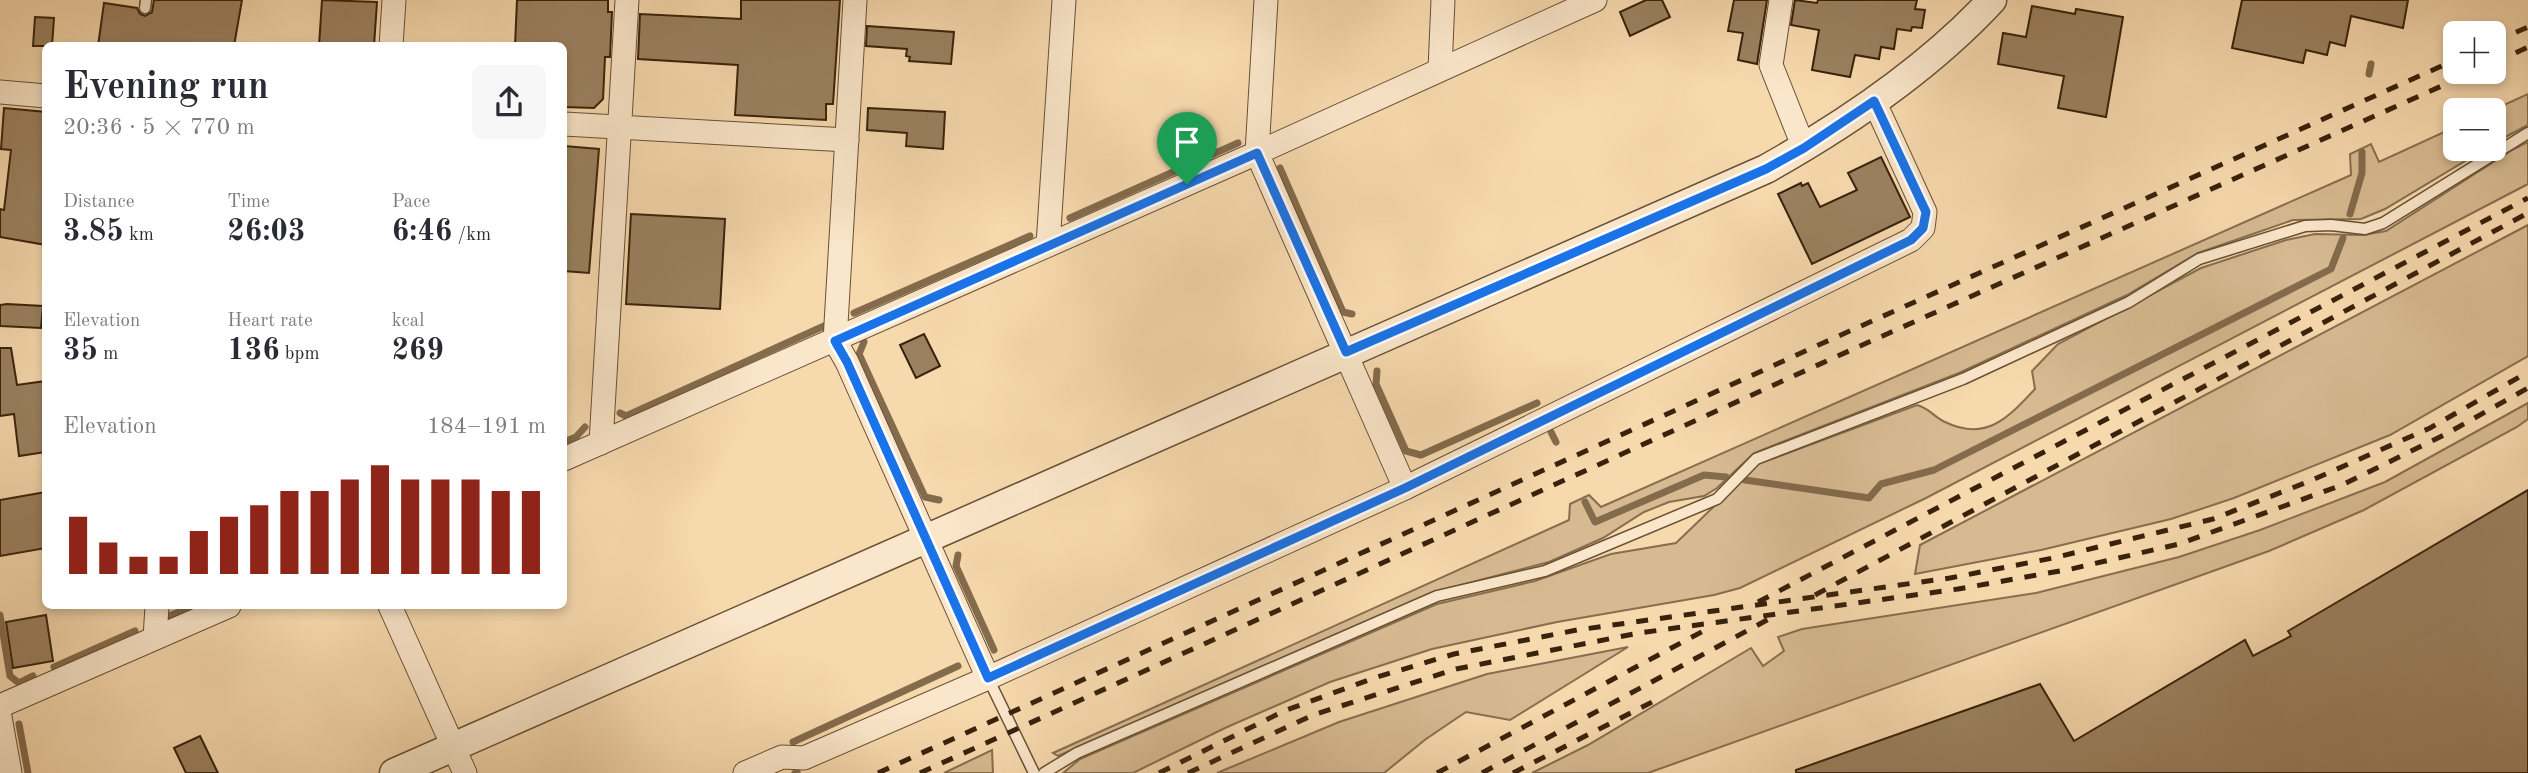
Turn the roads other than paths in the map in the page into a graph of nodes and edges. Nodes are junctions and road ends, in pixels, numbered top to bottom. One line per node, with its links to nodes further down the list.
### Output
1 (394, 0): 10 (street)
2 (627, 0): 16 (street)
3 (855, 0): 18 (street)
4 (1063, 0): 21 (street)
5 (1266, 0): 20 (street)
6 (1443, 0): 11 (street)
7 (1595, 0): 11 (street)
8 (1782, 0): 19 (street)
9 (1992, 0): 14 (street)
10 (391, 42)
11 (1440, 69): 20 (street)
12 (0, 92): 13 (street)
13 (42, 96)
14 (1874, 101): 19 (street); 26 (street)
15 (567, 124): 16 (street)
16 (619, 127): 18 (street); 24 (street)
17 (2528, 133): 41 (lane)
18 (847, 140): 22 (street)
19 (1804, 148): 23 (street)
20 (1257, 153): 21 (street); 23 (street)
21 (1048, 245): 22 (street)
22 (835, 341): 24 (street); 27 (street)
23 (1346, 352): 26 (street); 27 (street)
24 (601, 443): 25 (street)
25 (567, 458)
26 (1405, 488): 32 (street)
27 (925, 538): 32 (street); 35 (street)
28 (157, 609): 31 (street)
29 (222, 609): 31 (street)
30 (391, 609): 35 (street)
31 (155, 638): 33 (street)
32 (988, 678): 39 (street); 40 (lane)
33 (0, 706)
34 (0, 717): 36 (street)
35 (453, 747): 37 (street); 38 (street)
36 (10, 773)
37 (394, 773)
38 (465, 773)
39 (745, 773)
40 (1034, 773)
41 (1044, 773)

